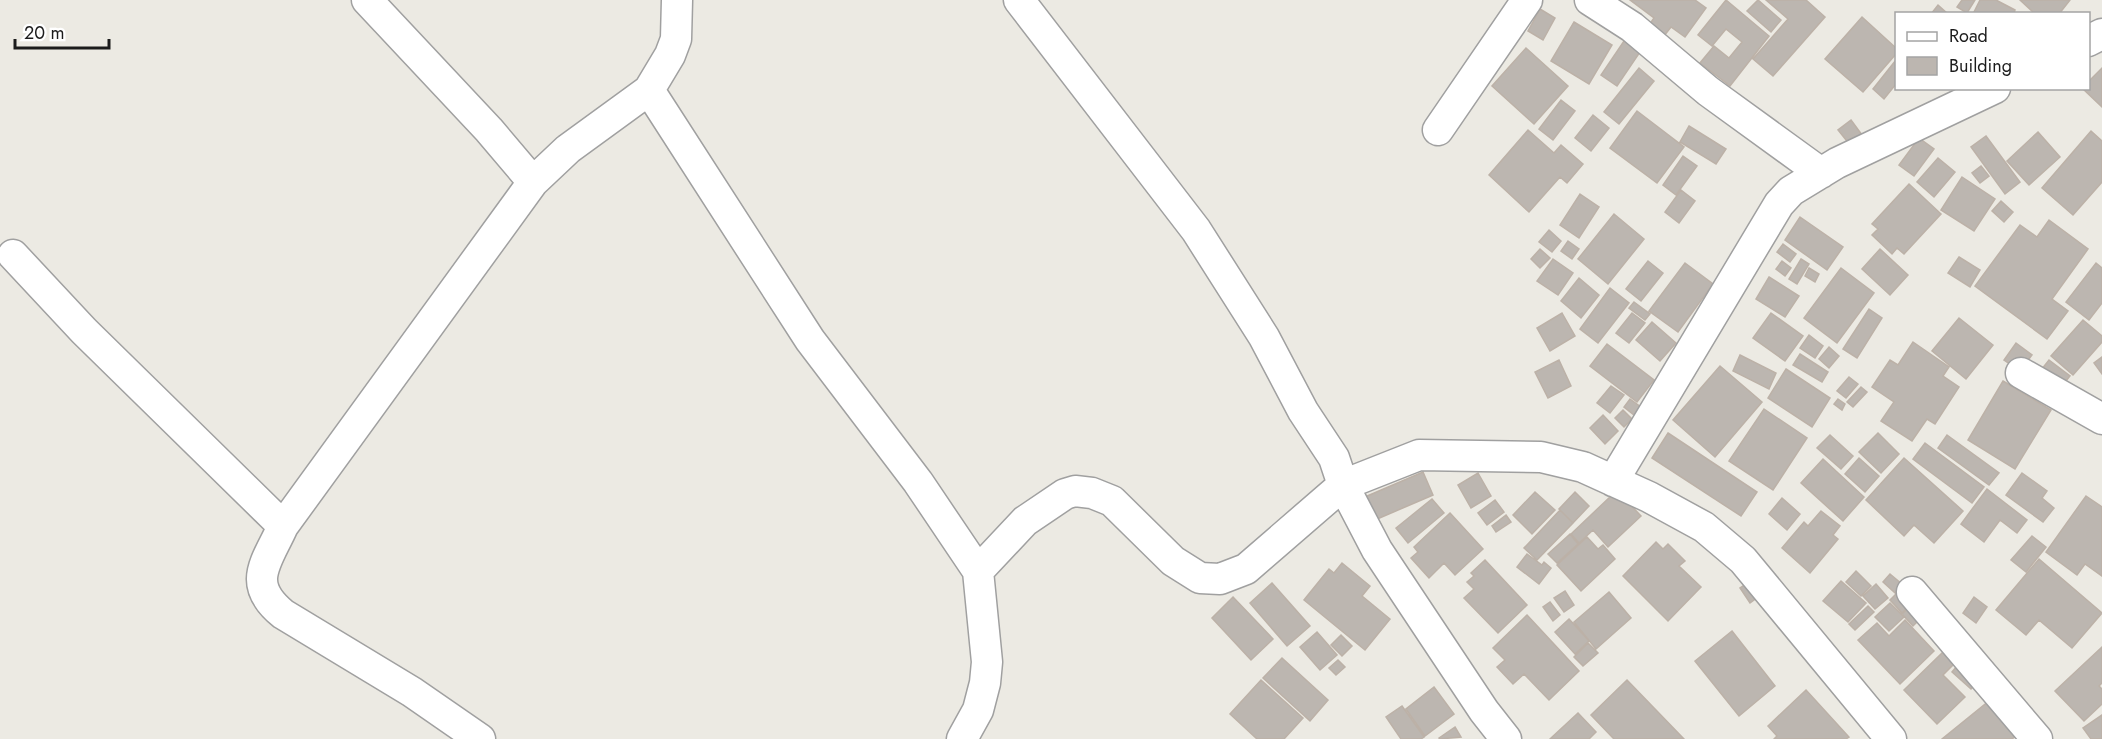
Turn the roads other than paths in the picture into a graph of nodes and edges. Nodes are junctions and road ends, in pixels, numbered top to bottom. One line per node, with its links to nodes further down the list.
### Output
1 (367, 0): 10 (street)
2 (677, 0): 6 (street)
3 (1019, 0): 15 (street)
4 (1527, 0): 8 (street)
5 (1590, 0): 9 (street)
6 (649, 90): 10 (street); 17 (street)
7 (1991, 90): 9 (street)
8 (1438, 130)
9 (1821, 172): 14 (street)
10 (533, 182): 16 (street)
11 (13, 255): 16 (street)
12 (2021, 373): 13 (street)
13 (2102, 418)
14 (1613, 481): 15 (street); 22 (street)
15 (1343, 484): 17 (street); 21 (street)
16 (283, 526): 19 (street)
17 (978, 571): 20 (street)
18 (1912, 592): 23 (street)
19 (480, 739)
20 (962, 739)
21 (1506, 739)
22 (1891, 739)
23 (2037, 739)

